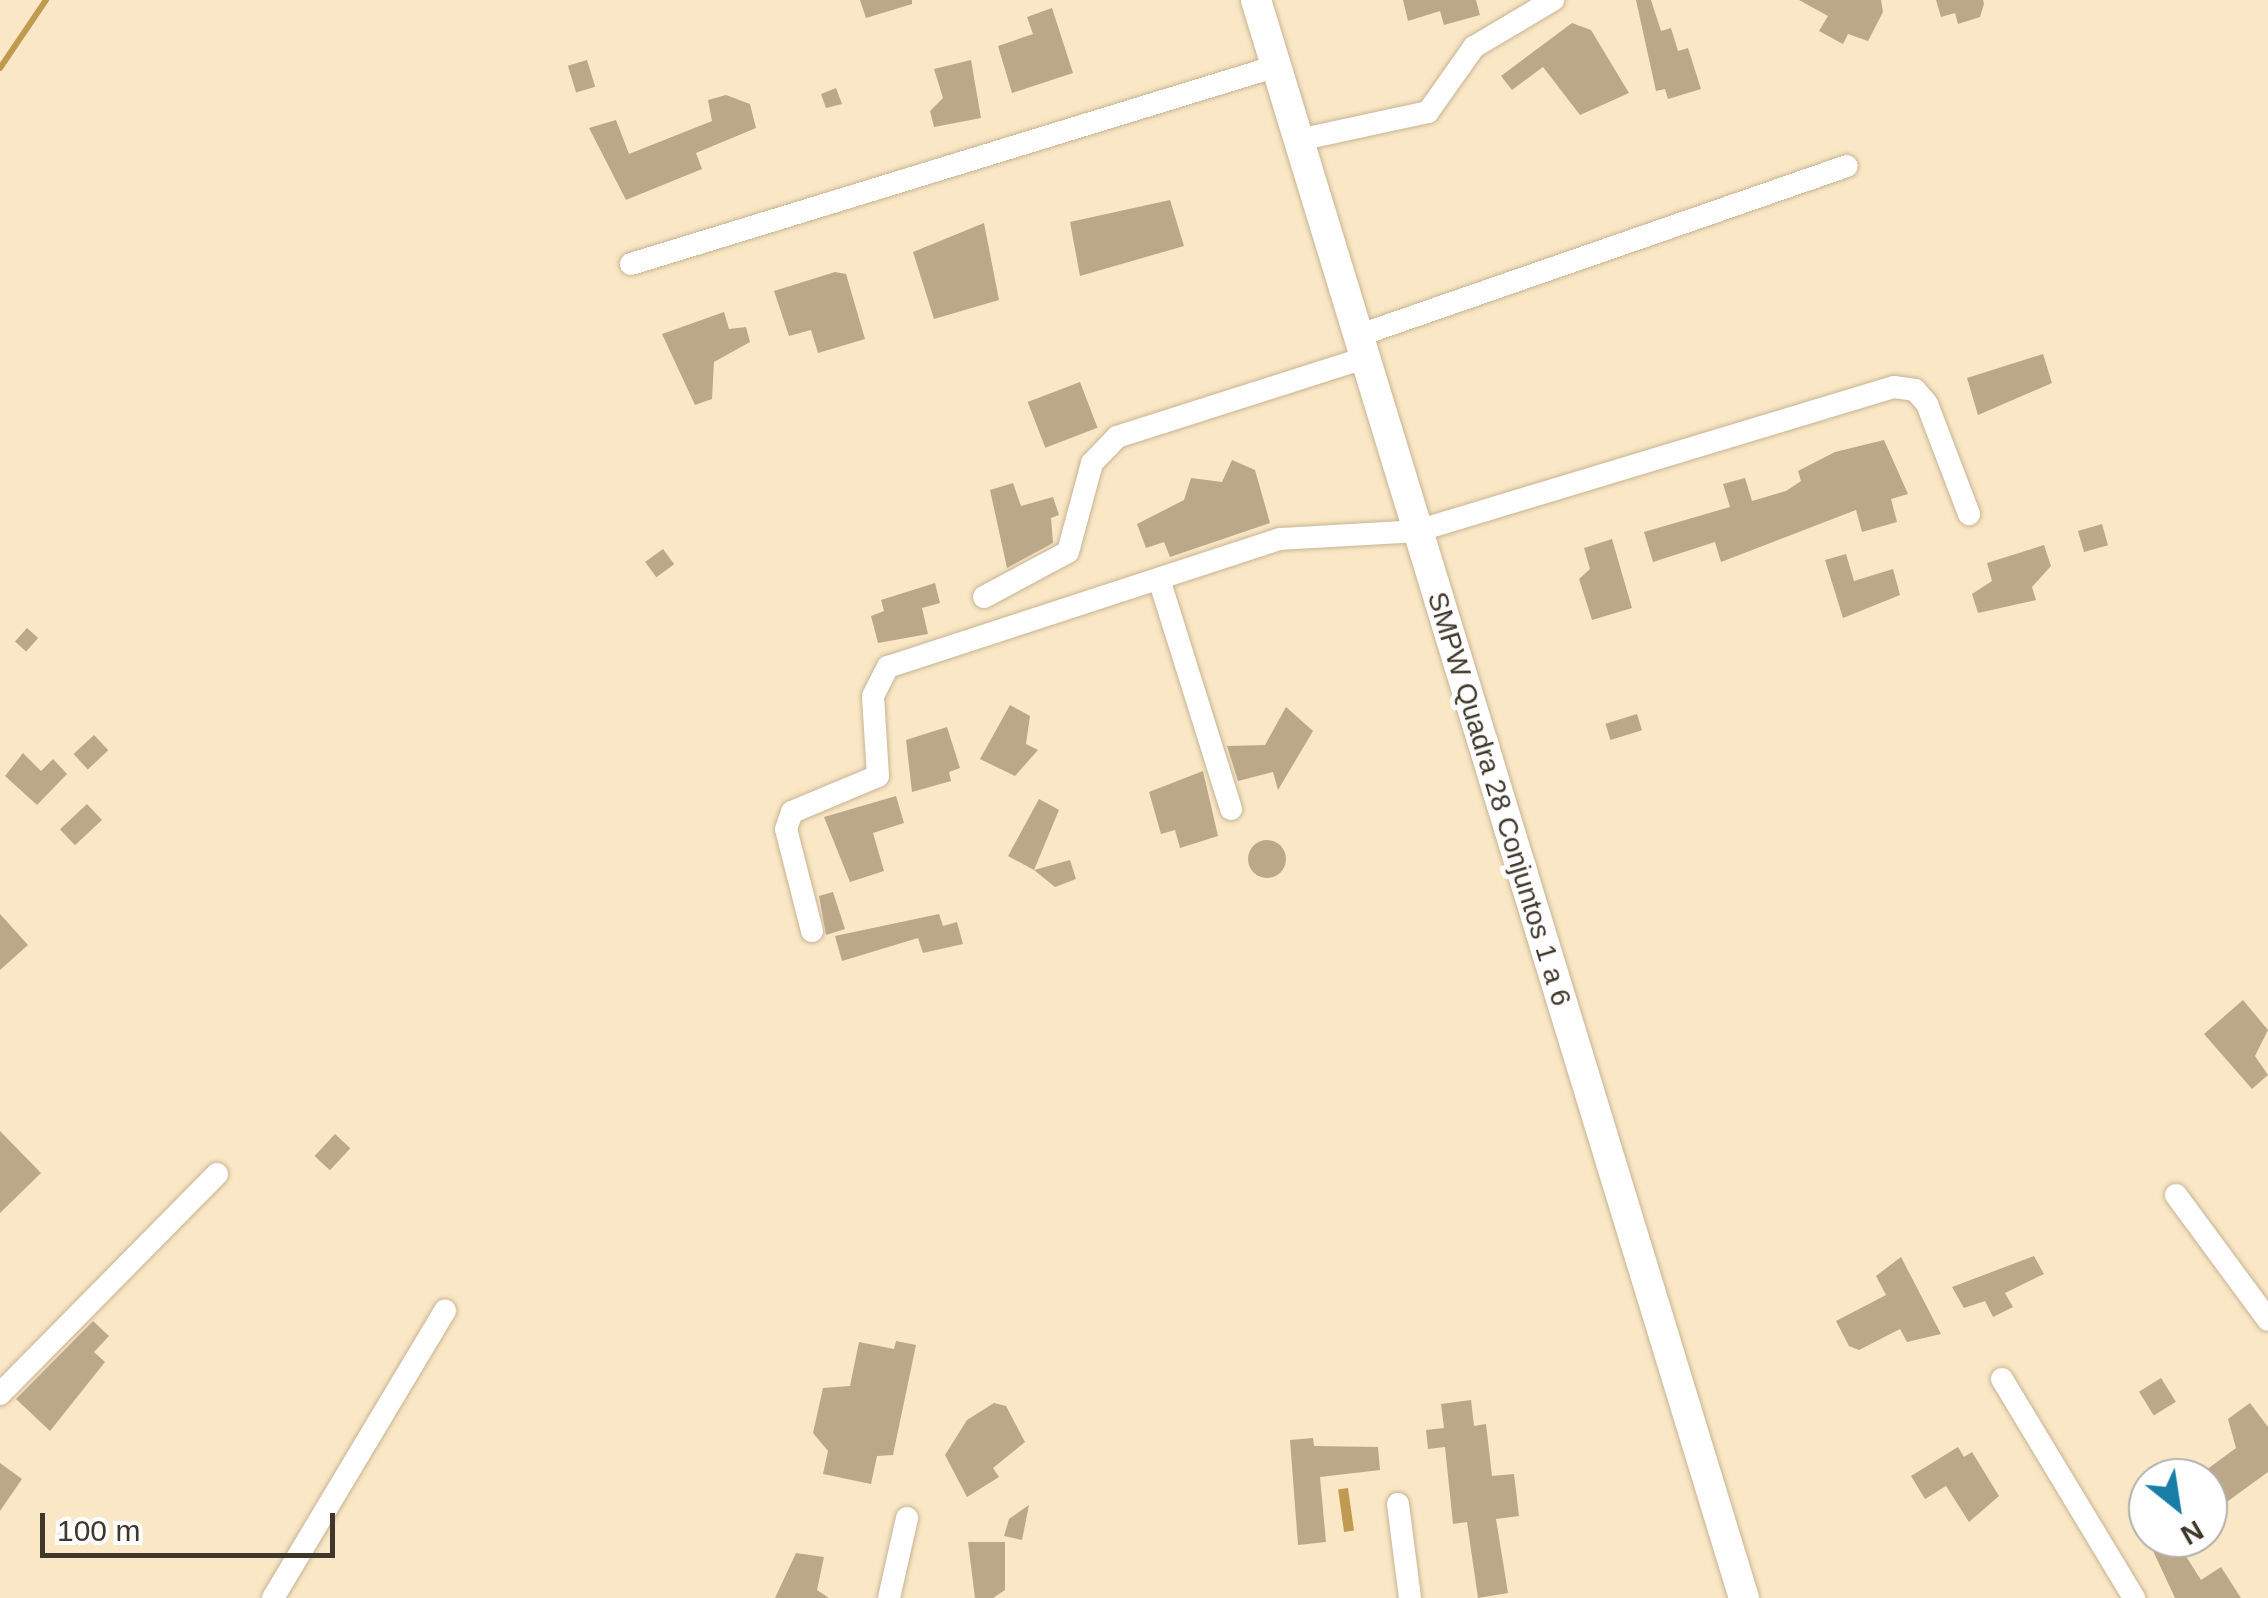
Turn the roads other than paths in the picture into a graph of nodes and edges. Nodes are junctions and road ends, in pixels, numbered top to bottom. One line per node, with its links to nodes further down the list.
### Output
1 (1256, 0): 3 (street, SMPW Quadra 28 Conjuntos 1 a 6)
2 (1553, 0): 4 (street)
3 (1277, 66): 4 (street, SMPW Quadra 28 Conjuntos 1 a 6); 6 (street)
4 (1302, 139): 7 (street, SMPW Quadra 28 Conjuntos 1 a 6)
5 (1846, 166): 7 (street)
6 (631, 264)
7 (1363, 347): 9 (street, SMPW Quadra 28 Conjuntos 1 a 6); 11 (street)
8 (1969, 514): 9 (street)
9 (1417, 530): 10 (street); 25 (street, SMPW Quadra 28 Conjuntos 1 a 6)
10 (1159, 579): 12 (street); 13 (street)
11 (984, 596)
12 (1231, 809)
13 (812, 930)
14 (217, 1174): 19 (street)
15 (2176, 1195): 17 (street)
16 (445, 1310): 22 (street)
17 (2268, 1320)
18 (2002, 1379): 26 (street)
19 (0, 1394)
20 (1398, 1504): 24 (street)
21 (907, 1518): 23 (street)
22 (273, 1598)
23 (888, 1598)
24 (1410, 1598)
25 (1744, 1598)
26 (2134, 1598)

